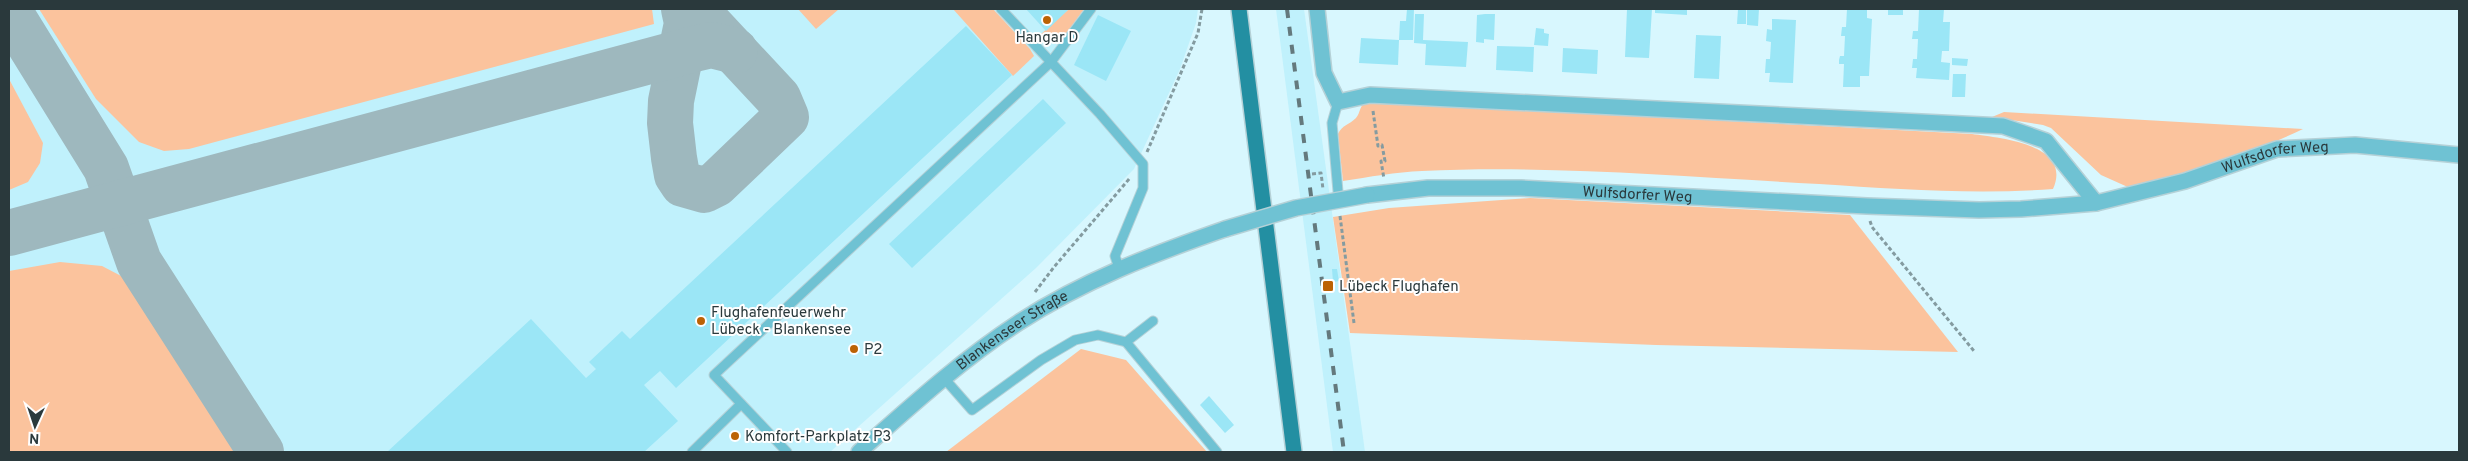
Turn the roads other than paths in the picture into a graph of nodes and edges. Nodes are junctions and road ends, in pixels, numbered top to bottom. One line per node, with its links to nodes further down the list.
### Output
1 (1000, 9): 5 (lane)
2 (1091, 9): 5 (lane)
3 (1239, 9): 20 (main road)
4 (1316, 9): 6 (street)
5 (1051, 62): 11 (lane); 15 (lane)
6 (1338, 102): 8 (street); 9 (lane)
7 (2459, 155): 8 (street, Wulfsdorfer Weg)
8 (2096, 203): 10 (street, Wulfsdorfer Weg, bridge)
9 (1339, 208)
10 (1186, 243): 11 (street, Blankenseer Straße)
11 (1119, 268): 14 (street, Blankenseer Straße)
12 (1153, 321): 13 (lane)
13 (1126, 342): 14 (lane); 19 (lane)
14 (944, 377): 18 (street, Blankenseer Straße)
15 (741, 404): 16 (lane); 17 (lane)
16 (692, 452)
17 (787, 452)
18 (859, 452)
19 (1217, 452)
20 (1294, 452)

